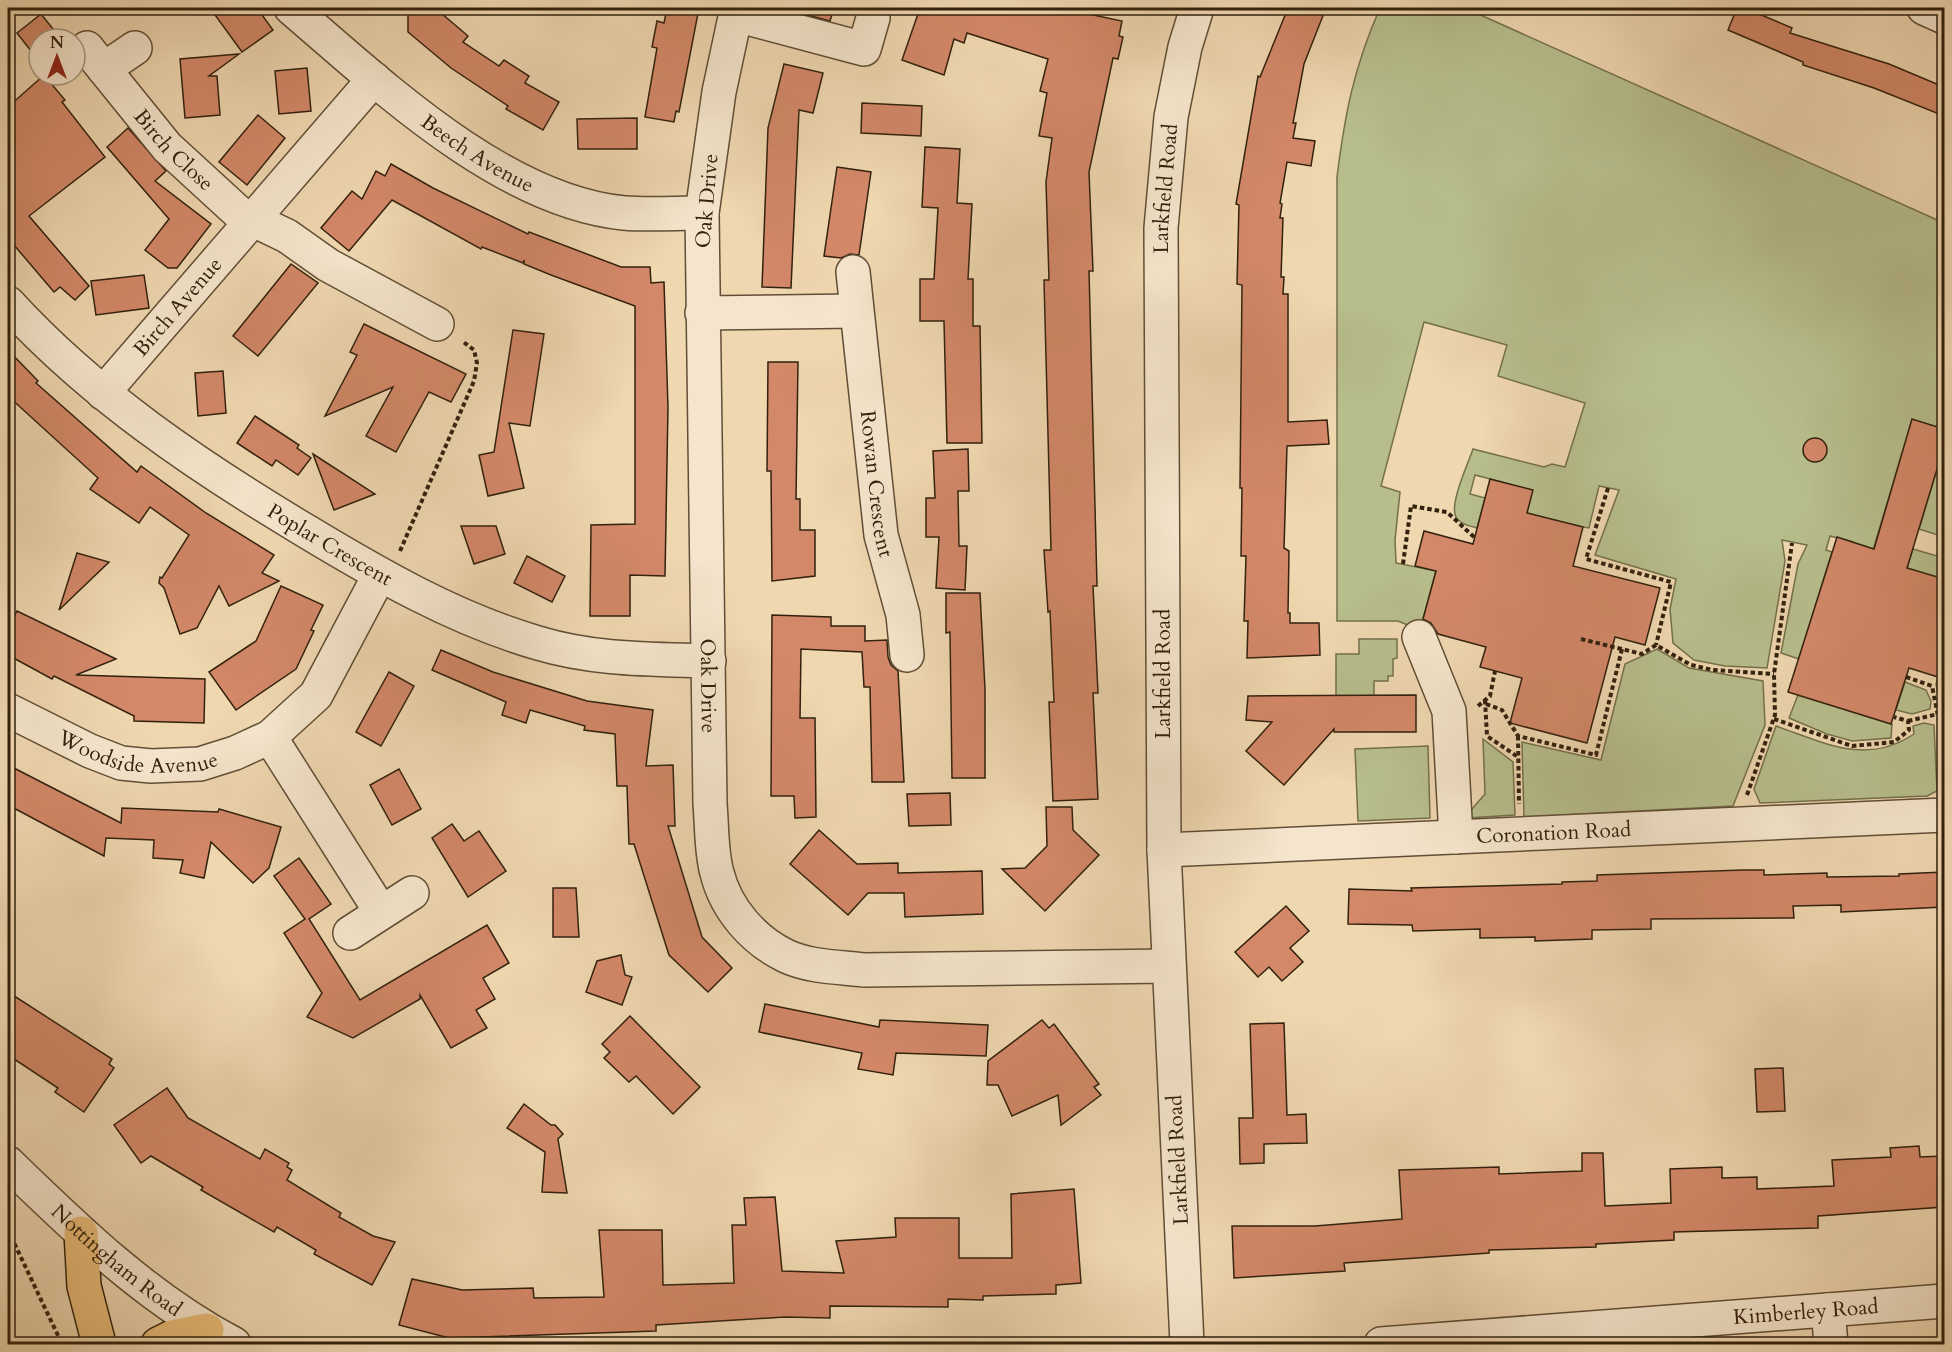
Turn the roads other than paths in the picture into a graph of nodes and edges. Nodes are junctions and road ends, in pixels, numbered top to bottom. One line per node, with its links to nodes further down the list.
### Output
1 (291, 8): 8 (street, Beech Avenue)
2 (1197, 8): 25 (street, Larkfield Road)
3 (1924, 8): 5 (street)
4 (736, 11): 6 (street); 9 (street, Oak Drive)
5 (1944, 17)
6 (873, 18)
7 (135, 48): 10 (street, Birch Close)
8 (374, 79): 9 (street, Beech Avenue); 10 (street, Birch Avenue)
9 (702, 213): 14 (street, Oak Drive)
10 (252, 219): 15 (street); 16 (street, Birch Avenue)
11 (853, 272): 13 (street, Rowan Crescent)
12 (8, 303): 16 (street, Poplar Crescent)
13 (855, 310): 14 (street); 19 (street, Rowan Crescent)
14 (702, 313): 20 (street, Oak Drive)
15 (437, 324)
16 (103, 393): 17 (street, Poplar Crescent)
17 (383, 577): 20 (street, Poplar Crescent); 22 (street, Woodside Avenue)
18 (1419, 637): 24 (street)
19 (907, 655)
20 (709, 661): 29 (street, Oak Drive)
21 (8, 710): 22 (street, Woodside Avenue)
22 (270, 737): 27 (street)
23 (1944, 815): 24 (street, Coronation Road)
24 (1456, 837): 25 (street, Coronation Road)
25 (1164, 850): 29 (street, Larkfield Road)
26 (412, 893): 27 (street)
27 (381, 912): 28 (street)
28 (350, 933)
29 (1168, 966): 37 (street, Larkfield Road)
30 (8, 1164): 31 (street, Nottingham Road)
31 (81, 1233): 34 (street, Nottingham Road); 35 (highway)
32 (1944, 1301): 33 (street, Kimberley Road)
33 (1828, 1310): 38 (street, Kimberley Road); 39 (street)
34 (220, 1337): 36 (highway)
35 (99, 1344)
36 (158, 1344)
37 (1187, 1344)
38 (1381, 1344)
39 (1831, 1344)

